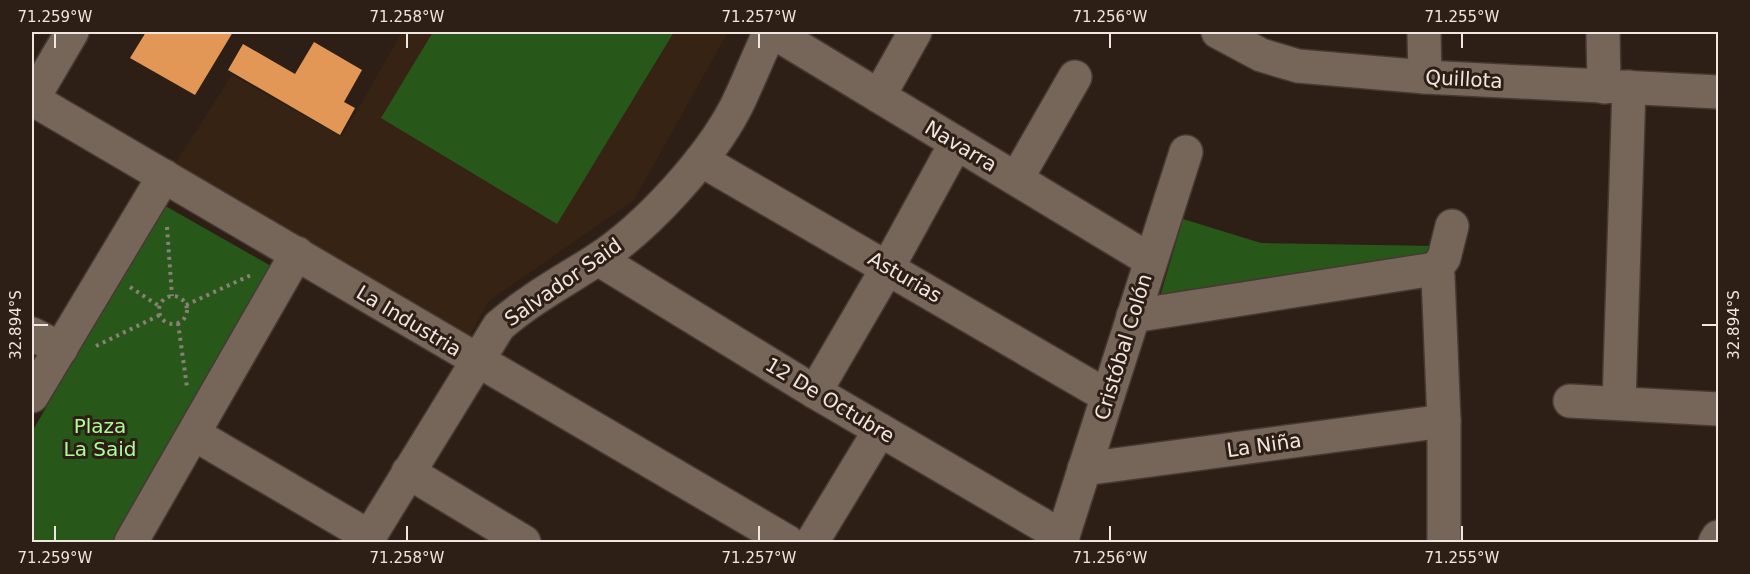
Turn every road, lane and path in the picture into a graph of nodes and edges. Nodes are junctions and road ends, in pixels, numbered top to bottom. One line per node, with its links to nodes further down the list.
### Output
1 (72, 32): 12 (street)
2 (771, 32): 11 (street, Navarra); 15 (street, Salvador Said)
3 (915, 32): 11 (street)
4 (1218, 32): 8 (street, Quillota)
5 (1424, 32): 8 (street)
6 (1603, 32): 9 (street)
7 (1075, 77): 17 (street)
8 (1425, 77): 9 (street, Quillota)
9 (1616, 87): 10 (street, Quillota); 41 (street)
10 (1719, 92)
11 (879, 96): 13 (street, Navarra)
12 (32, 100): 16 (street, La Industria)
13 (956, 143): 17 (street, Navarra); 23 (street)
14 (1186, 152): 22 (street, Cristóbal Colón)
15 (701, 160): 21 (street, Salvador Said); 23 (street, Asturias)
16 (164, 176): 20 (street, La Industria); 26 (street)
17 (1017, 178): 22 (street, Navarra)
18 (167, 224): 27 (path)
19 (1452, 226): 24 (street)
20 (297, 253): 35 (street, La Industria); 45 (street)
21 (598, 259): 35 (street, Salvador Said); 37 (street, 12 De Octubre)
22 (1150, 260): 31 (street, Cristóbal Colón)
23 (888, 267): 37 (street); 39 (street, Asturias)
24 (1434, 271): 31 (street); 43 (street)
25 (257, 272): 28 (path)
26 (107, 273): 29 (path); 34 (street)
27 (172, 296): 28 (path); 29 (path)
28 (186, 305): 32 (path)
29 (159, 306): 30 (path)
30 (160, 315): 32 (path); 34 (path)
31 (1133, 316): 39 (street, Cristóbal Colón)
32 (178, 323): 36 (path)
33 (32, 334): 34 (street)
34 (75, 350): 38 (street)
35 (475, 362): 47 (street, Salvador Said); 53 (street, La Industria)
36 (187, 389)
37 (815, 392): 44 (street, 12 De Octubre)
38 (32, 396)
39 (1107, 396): 46 (street, Cristóbal Colón)
40 (1570, 401): 41 (street)
41 (1619, 403): 42 (street)
42 (1719, 409)
43 (1444, 421): 46 (street, La Niña); 55 (street)
44 (880, 430): 50 (street, 12 De Octubre); 54 (street)
45 (194, 434): 49 (street); 51 (street)
46 (1084, 469): 50 (street, Cristóbal Colón)
47 (408, 472): 49 (street, Salvador Said); 52 (street)
48 (1719, 537): 56 (street)
49 (368, 540)
50 (1062, 540)
51 (131, 543)
52 (524, 543)
53 (788, 543)
54 (812, 543)
55 (1444, 543)
56 (1715, 543)

